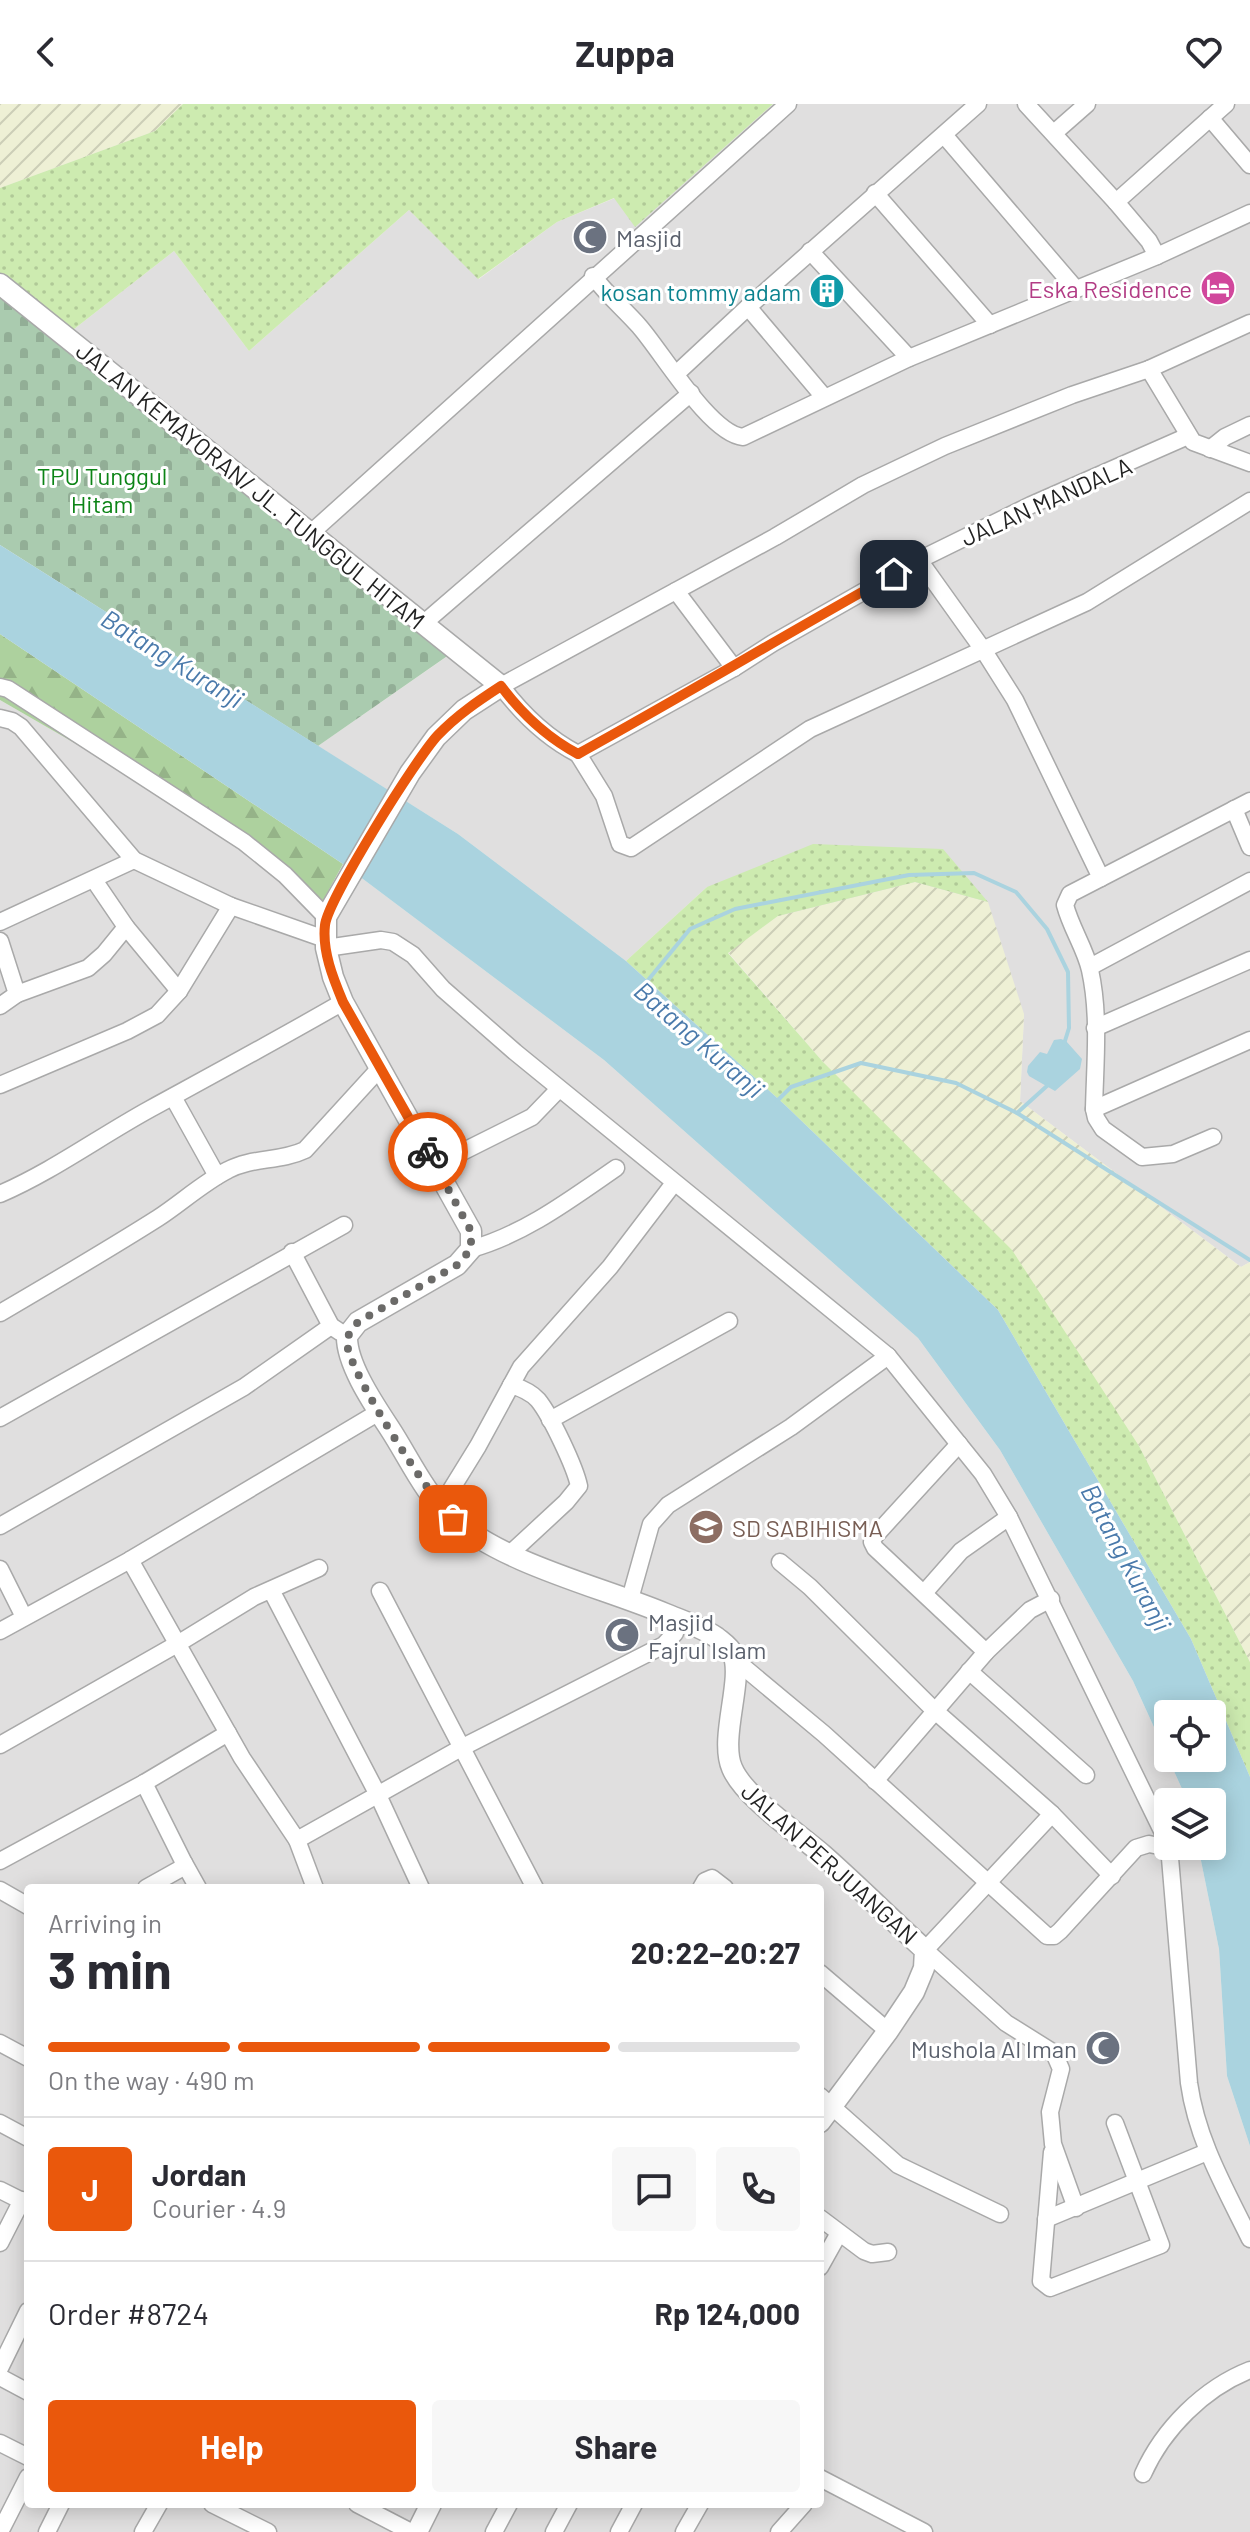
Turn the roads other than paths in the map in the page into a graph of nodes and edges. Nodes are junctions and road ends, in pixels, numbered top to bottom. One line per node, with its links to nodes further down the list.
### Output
1 (788, 104): 15 (street)
2 (978, 104): 8 (street)
3 (1026, 104): 7 (street)
4 (1087, 104): 7 (street)
5 (1226, 104): 6 (street)
6 (1210, 118): 9 (street); 11 (street)
7 (1054, 133): 11 (street)
8 (944, 135): 10 (street); 17 (street)
9 (1250, 165)
10 (875, 193): 13 (street); 20 (street)
11 (1116, 202): 14 (street)
12 (1250, 213): 14 (street)
13 (810, 251): 18 (street); 21 (street)
14 (1157, 256): 17 (street)
15 (593, 276): 23 (street); 31 (street)
16 (0, 284): 31 (street, JALAN KEMAYORAN/ JL. TUNGGUL HITAM)
17 (1075, 288): 20 (street)
18 (748, 307): 23 (street); 25 (street)
19 (1250, 323): 22 (street)
20 (990, 325): 21 (street)
21 (909, 358): 25 (street)
22 (1149, 369): 27 (street); 33 (street)
23 (676, 374): 24 (street)
24 (691, 393): 25 (street); 34 (street)
25 (824, 397)
26 (1250, 425): 28 (street)
27 (1188, 436): 28 (street); 32 (street, JALAN MANDALA)
28 (1210, 449): 29 (street)
29 (1250, 463)
30 (1250, 501): 35 (street)
31 (312, 532): 34 (street, JALAN KEMAYORAN/ JL. TUNGGUL HITAM)
32 (919, 560): 35 (street); 36 (street, JALAN MANDALA)
33 (676, 591): 36 (street); 37 (street)
34 (424, 623): 37 (street, JALAN KEMAYORAN/ JL. TUNGGUL HITAM)
35 (984, 651): 40 (street); 45 (street)
36 (734, 668): 40 (street, JALAN MANDALA)
37 (501, 686): 40 (street); 49 (street)
38 (0, 687): 49 (street)
39 (0, 718): 44 (street)
40 (578, 754)
41 (1250, 801): 42 (street)
42 (1234, 809): 43 (street); 45 (street)
43 (1250, 847)
44 (134, 860): 46 (street); 48 (street)
45 (1101, 878): 55 (street)
46 (94, 880): 50 (street); 51 (street)
47 (1250, 881): 55 (street)
48 (231, 906): 53 (street); 56 (street)
49 (326, 917): 53 (street)
50 (0, 922)
51 (126, 927): 56 (street); 57 (street)
52 (0, 941): 57 (street)
53 (326, 944): 58 (street); 64 (street)
54 (1250, 960): 60 (street)
55 (1090, 967): 60 (street)
56 (179, 991): 63 (street)
57 (17, 994): 59 (street)
58 (343, 1002): 62 (street); 65 (street)
59 (0, 1006)
60 (1095, 1028): 66 (street)
61 (1250, 1040): 66 (street)
62 (379, 1069): 68 (street); 70 (street)
63 (0, 1085)
64 (559, 1089): 68 (street); 71 (street)
65 (173, 1097): 70 (street); 72 (street)
66 (1094, 1109): 67 (street)
67 (1213, 1137)
68 (436, 1165): 74 (street)
69 (616, 1168): 74 (street)
70 (217, 1176): 76 (street)
71 (674, 1183): 79 (street); 80 (street)
72 (0, 1194)
73 (344, 1225): 75 (street)
74 (471, 1249): 78 (street)
75 (292, 1252): 78 (street); 82 (street)
76 (0, 1313)
77 (729, 1321): 83 (street)
78 (339, 1331): 81 (street); 87 (street)
79 (888, 1356): 84 (street); 96 (street)
80 (511, 1385): 83 (street); 85 (street)
81 (379, 1412): 85 (street); 89 (street)
82 (0, 1418)
83 (550, 1420): 88 (street)
84 (959, 1444): 86 (street); 95 (street)
85 (441, 1506): 88 (street)
86 (1009, 1517): 95 (street); 97 (street)
87 (0, 1526)
88 (511, 1553): 96 (street)
89 (130, 1560): 98 (street); 101 (street)
90 (780, 1562): 105 (street)
91 (319, 1568): 93 (street)
92 (0, 1569): 98 (street)
93 (271, 1590): 101 (street); 112 (street)
94 (380, 1591): 108 (street)
95 (924, 1593): 102 (street)
96 (630, 1599): 99 (street)
97 (1051, 1599): 102 (street); 114 (street)
98 (24, 1617): 100 (street)
99 (678, 1619): 103 (street); 108 (street)
100 (0, 1631)
101 (179, 1643): 106 (street); 107 (street)
102 (986, 1652): 104 (street)
103 (734, 1659): 110 (street); 131 (street, JALAN PERJUANGAN)
104 (969, 1671): 105 (street); 109 (street)
105 (934, 1710): 110 (street); 113 (street)
106 (228, 1733): 111 (street); 115 (street)
107 (0, 1745)
108 (461, 1748): 112 (street); 126 (street)
109 (1086, 1775)
110 (875, 1781): 121 (street)
111 (144, 1783): 118 (street); 119 (street)
112 (378, 1795): 115 (street); 125 (street)
113 (1052, 1814): 120 (street); 121 (street)
114 (1154, 1814)
115 (297, 1840): 124 (street)
116 (1154, 1845): 120 (street)
117 (1170, 1860): 141 (street)
118 (0, 1861)
119 (184, 1863): 122 (street); 123 (street)
120 (1112, 1876): 121 (street)
121 (988, 1882): 131 (street)
122 (153, 1884)
123 (196, 1884)
124 (314, 1884)
125 (419, 1884)
126 (533, 1884)
127 (703, 1884): 128 (street)
128 (720, 1884)
129 (0, 1890): 130 (street)
130 (24, 1904)
131 (925, 1950): 133 (street); 140 (street)
132 (824, 1976): 133 (street)
133 (888, 2031): 136 (street)
134 (0, 2043): 135 (street)
135 (24, 2056)
136 (824, 2108): 147 (street)
137 (0, 2123): 139 (street)
138 (1115, 2123): 142 (street)
139 (24, 2136)
140 (1053, 2144): 146 (street); 148 (street)
141 (1207, 2152): 142 (street); 151 (street)
142 (1139, 2183): 146 (street); 148 (street)
143 (0, 2190): 144 (street)
144 (24, 2202)
145 (24, 2204): 152 (street)
146 (1076, 2208): 148 (street)
147 (1000, 2214)
148 (1046, 2219)
149 (824, 2221): 150 (street)
150 (839, 2233): 153 (street); 154 (street)
151 (1250, 2239)
152 (0, 2243)
153 (888, 2252)
154 (824, 2260)
155 (24, 2319): 156 (street)
156 (0, 2368)
157 (1250, 2370): 162 (street)
158 (0, 2377): 159 (street)
159 (24, 2390)
160 (0, 2443): 161 (street)
161 (24, 2455)
162 (1143, 2474)
163 (24, 2482): 165 (street)
164 (824, 2483): 186 (street)
165 (6, 2507): 176 (street)
166 (59, 2508): 177 (street)
167 (157, 2508): 178 (street)
168 (220, 2508): 179 (street)
169 (365, 2508): 180 (street)
170 (429, 2508): 180 (street)
171 (507, 2508): 181 (street)
172 (567, 2508): 182 (street)
173 (632, 2508): 183 (street)
174 (698, 2508): 184 (street)
175 (800, 2508): 185 (street)
176 (0, 2532)
177 (47, 2532)
178 (143, 2532)
179 (268, 2532)
180 (414, 2532)
181 (494, 2532)
182 (554, 2532)
183 (619, 2532)
184 (684, 2532)
185 (779, 2532)
186 (924, 2532)

